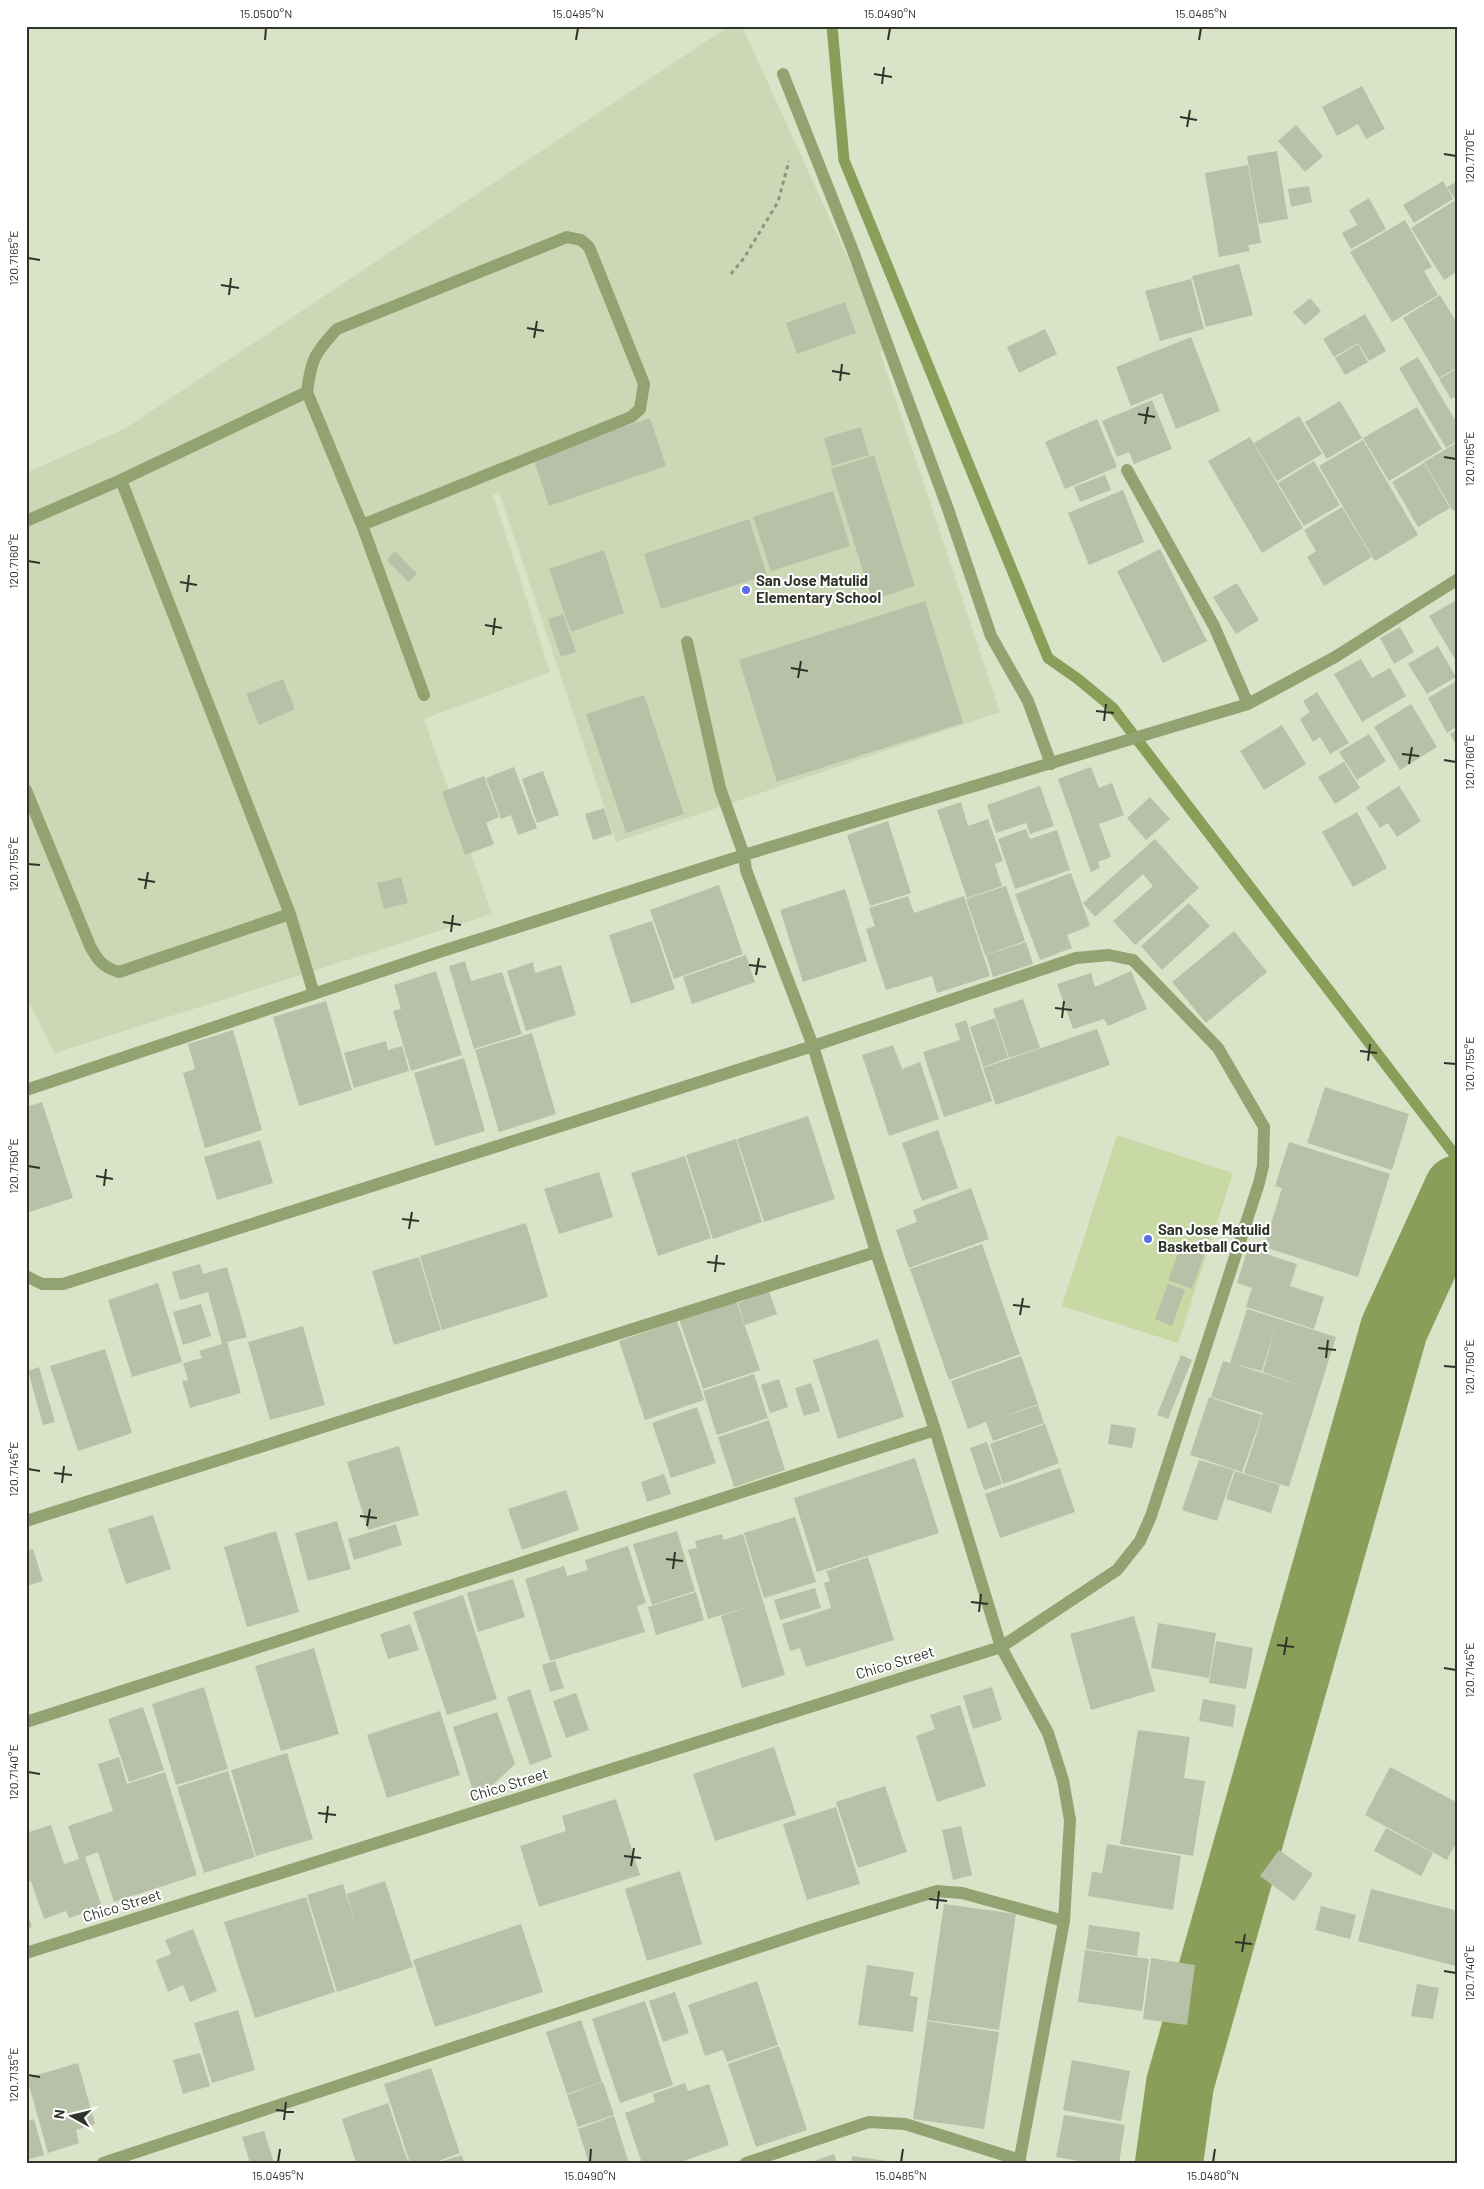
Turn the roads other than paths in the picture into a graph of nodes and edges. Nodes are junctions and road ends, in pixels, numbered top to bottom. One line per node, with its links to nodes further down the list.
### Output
1 (783, 74): 11 (street)
2 (307, 392): 4 (street); 6 (street); 6 (street)
3 (1127, 470): 10 (street)
4 (121, 480): 5 (street); 14 (street)
5 (26, 521)
6 (362, 526): 9 (street)
7 (1458, 579): 10 (street)
8 (687, 642): 13 (street)
9 (424, 695)
10 (1248, 704): 11 (street)
11 (1051, 764): 13 (street)
12 (26, 790): 14 (street)
13 (744, 855): 15 (street); 16 (street)
14 (290, 914): 15 (street)
15 (314, 994): 17 (street)
16 (813, 1046): 18 (street); 19 (street, Chico Street); 22 (street, Chico Street)
17 (26, 1090)
18 (876, 1252): 20 (street); 21 (street)
19 (26, 1276)
20 (935, 1430): 22 (street); 23 (street)
21 (26, 1521)
22 (1001, 1647): 24 (street); 25 (street, Chico Street)
23 (26, 1722)
24 (1064, 1921): 26 (street); 27 (street)
25 (26, 1953)
26 (1020, 2161): 28 (street)
27 (103, 2163)
28 (746, 2163)

